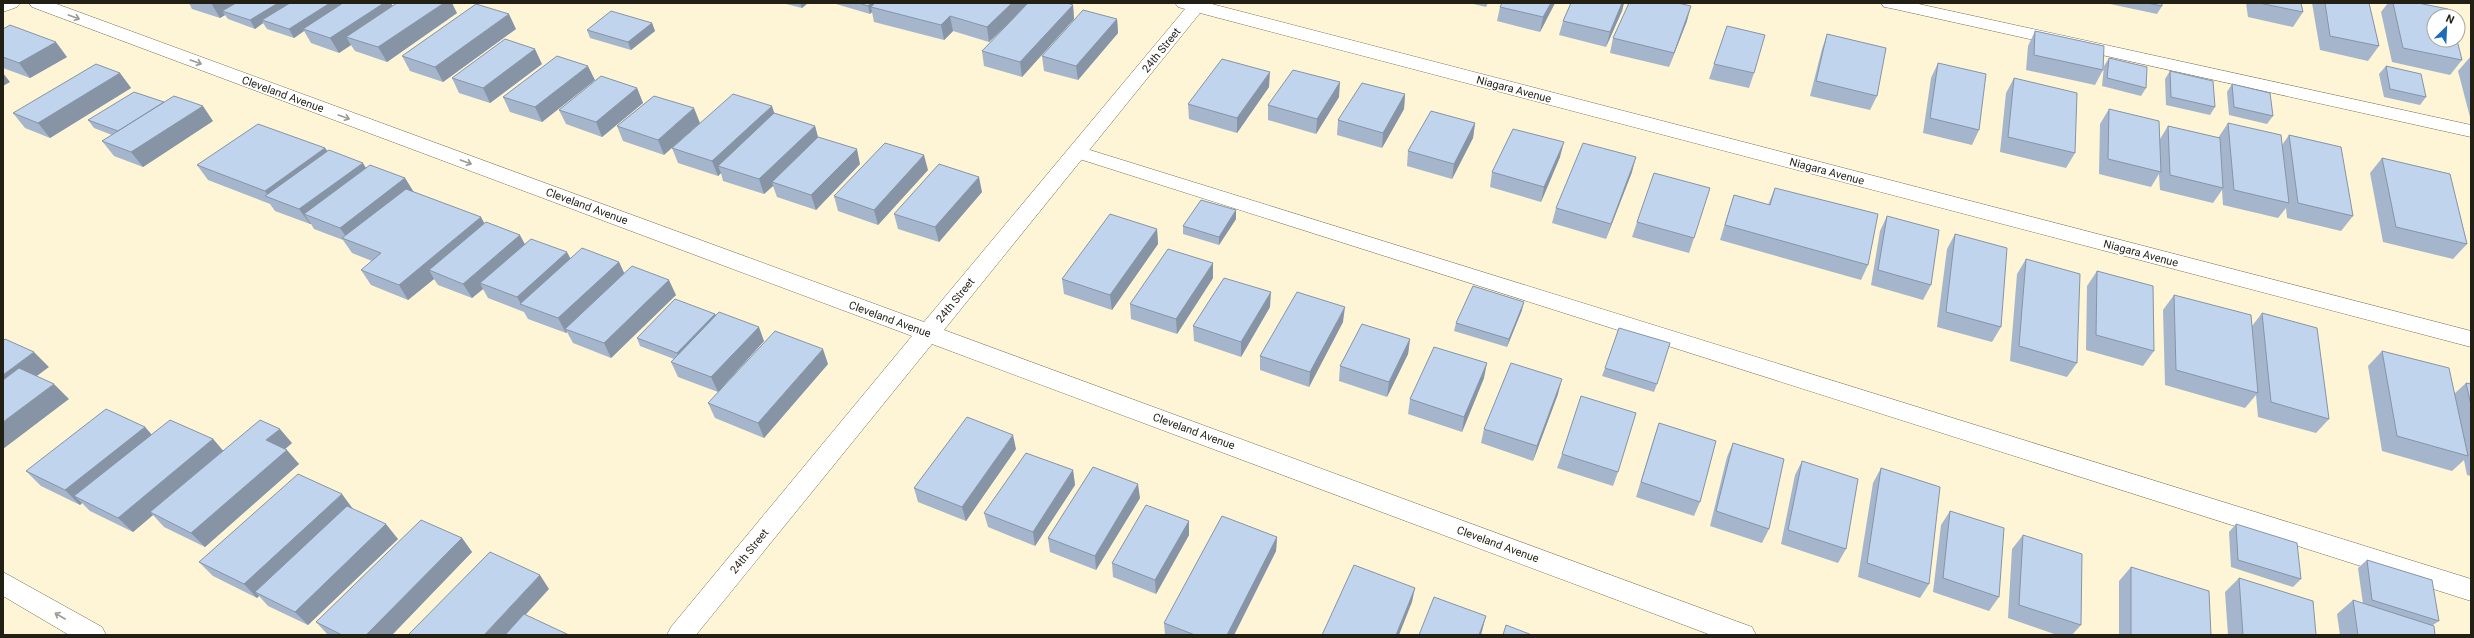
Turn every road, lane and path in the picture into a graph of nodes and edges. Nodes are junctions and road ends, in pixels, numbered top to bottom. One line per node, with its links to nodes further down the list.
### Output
1 (11, 3): 5 (street)
2 (38, 3): 8 (street, Cleveland Avenue, one-way to 8)
3 (1890, 3): 6 (street)
4 (1193, 4): 7 (street, 24th Street); 9 (street, Niagara Avenue)
5 (3, 7)
6 (2471, 130)
7 (1077, 152): 8 (street, 24th Street); 11 (street)
8 (928, 333): 13 (street, 24th Street); 14 (street, Cleveland Avenue)
9 (2471, 339)
10 (3, 583): 12 (street, one-way to 10)
11 (2471, 590)
12 (93, 635)
13 (680, 635)
14 (1743, 635)

